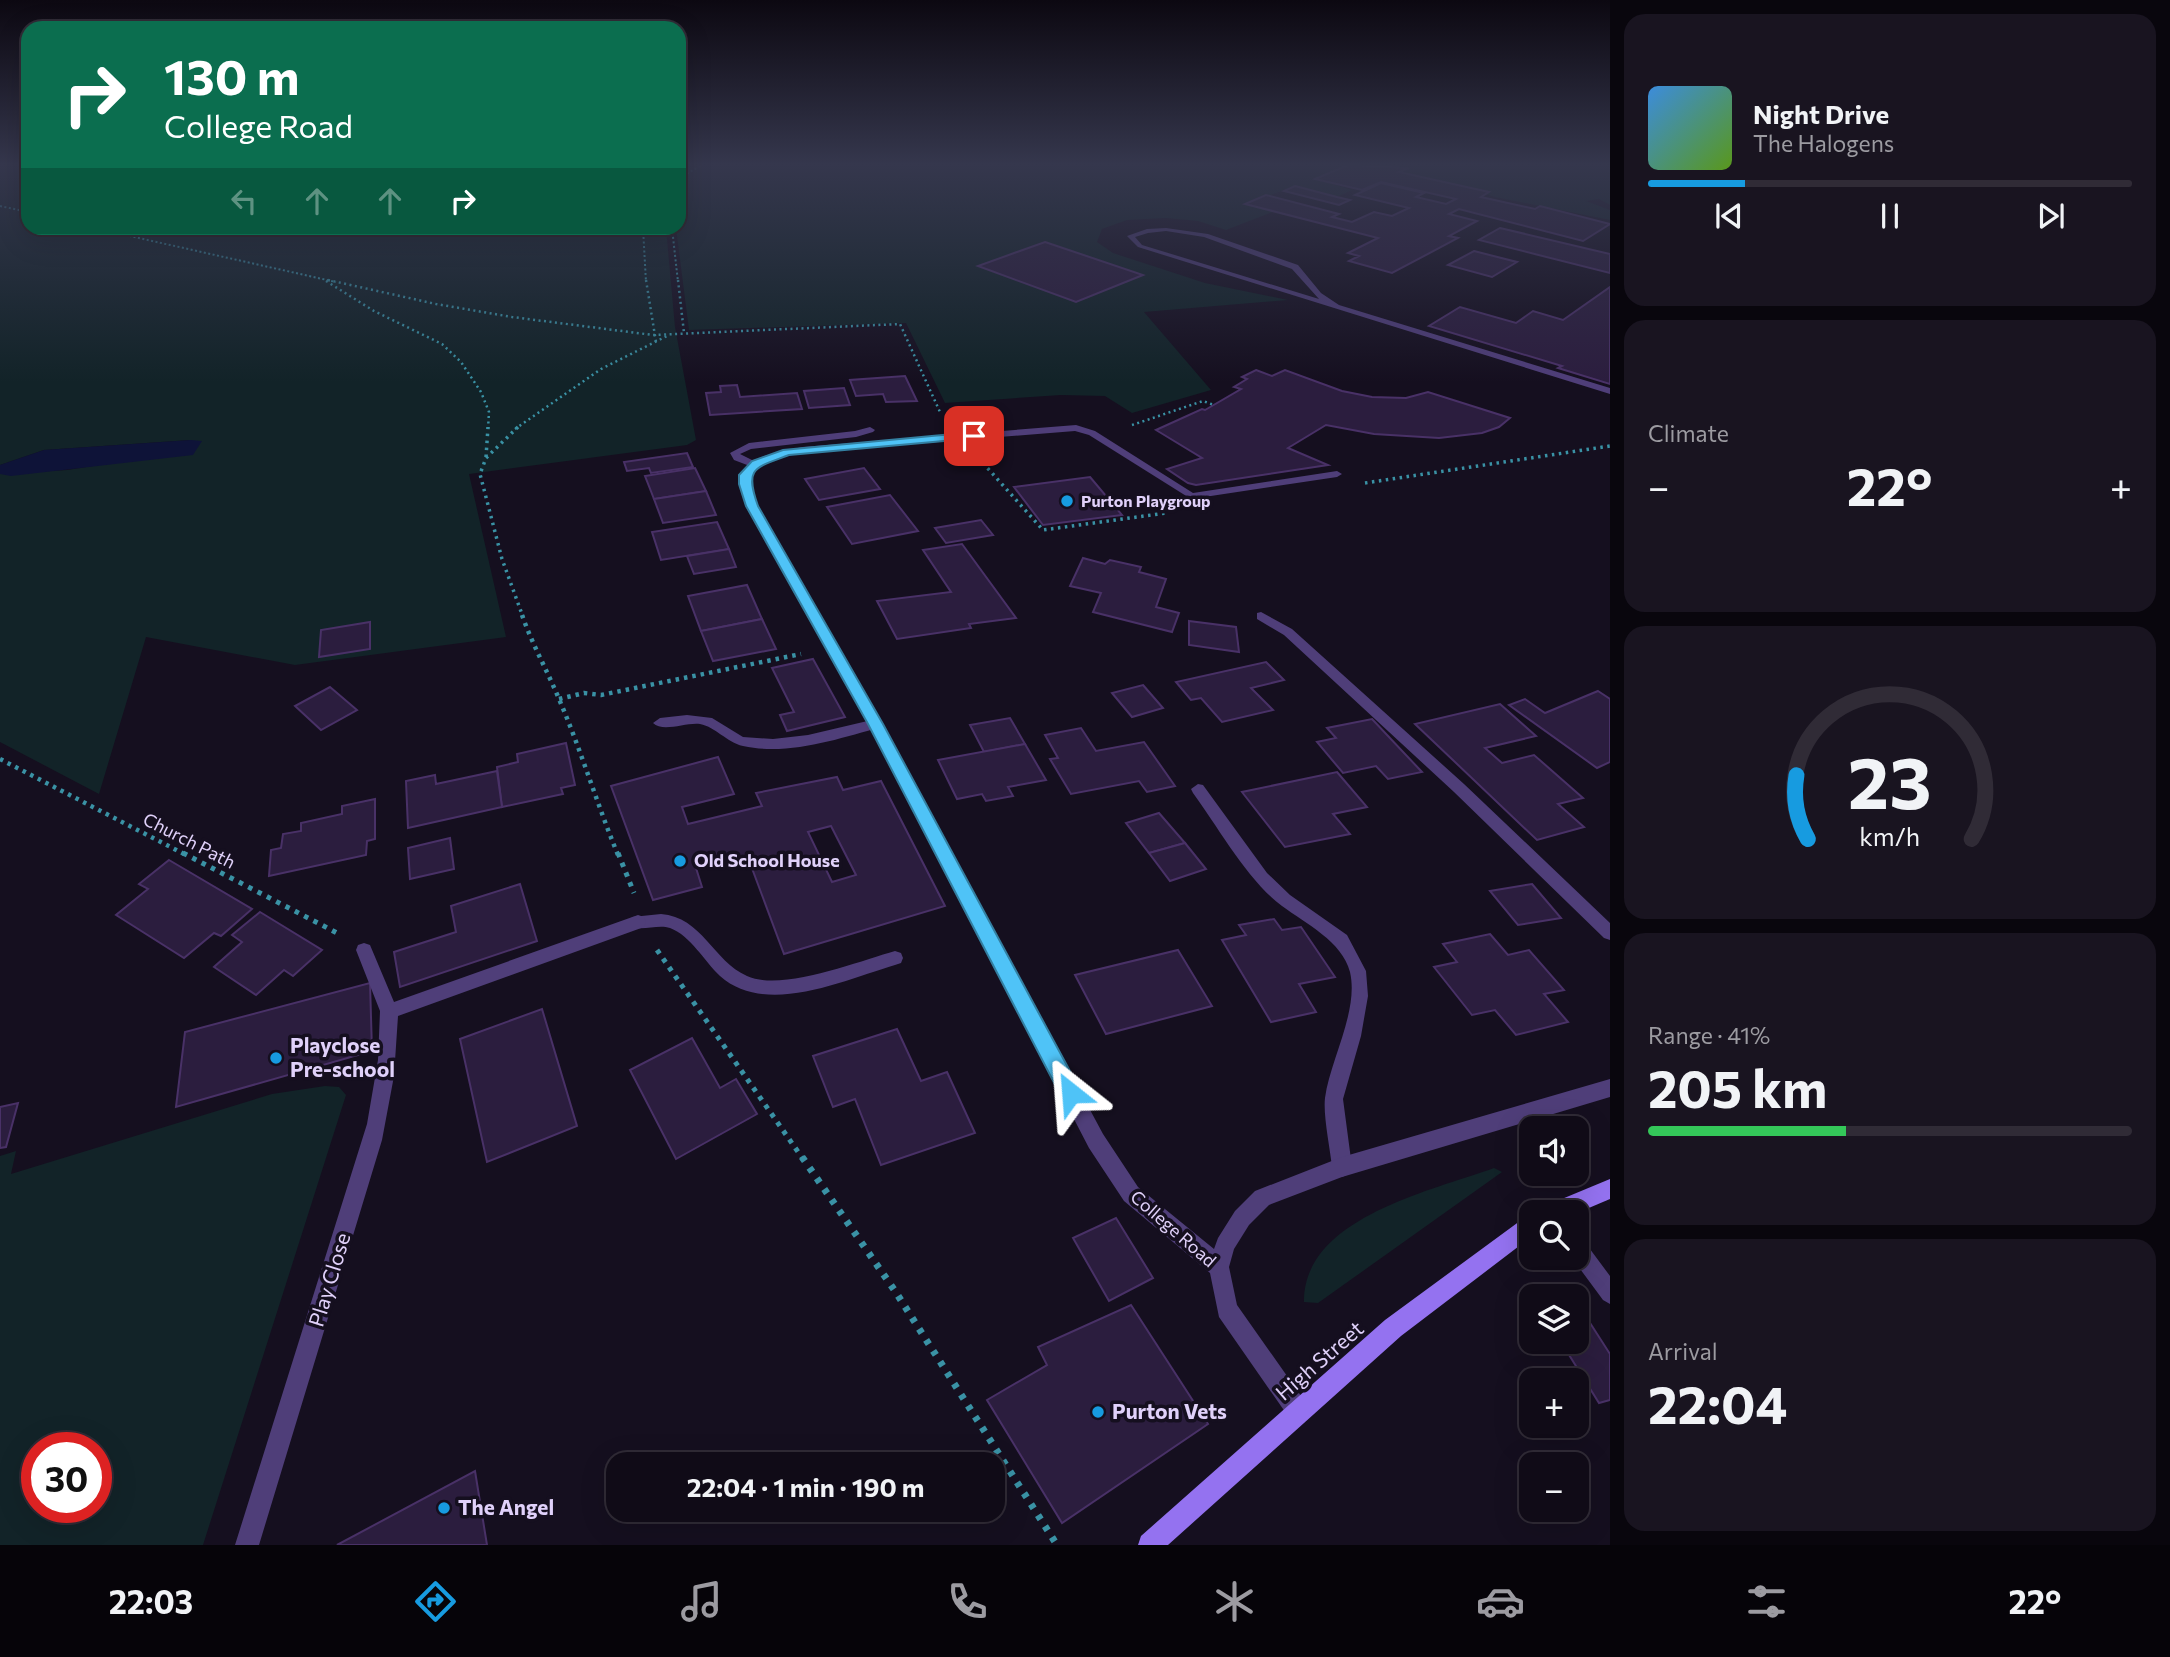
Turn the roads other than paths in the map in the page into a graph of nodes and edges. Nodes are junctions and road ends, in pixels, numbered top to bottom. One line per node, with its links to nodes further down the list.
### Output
1 (1131, 237): 3 (street)
2 (1200, 237): 3 (street)
3 (1337, 307): 4 (street)
4 (1610, 391)
5 (870, 430): 6 (street)
6 (755, 465): 7 (street); 10 (street, College Road)
7 (1337, 474)
8 (1261, 616): 12 (street)
9 (660, 723): 10 (street)
10 (876, 724): 22 (street, College Road)
11 (1198, 789): 17 (street)
12 (1610, 933)
13 (364, 950): 15 (street, Play Close)
14 (895, 958): 15 (street)
15 (389, 1012): 25 (street, Play Close)
16 (1610, 1088): 17 (street)
17 (1342, 1167): 22 (street)
18 (1610, 1189): 19 (street)
19 (1583, 1200)
20 (1519, 1234): 24 (street, High Street)
21 (1589, 1264): 23 (street)
22 (1219, 1267): 24 (street, College Road)
23 (1610, 1293)
24 (1298, 1411): 26 (street, High Street)
25 (247, 1545)
26 (1150, 1545)

